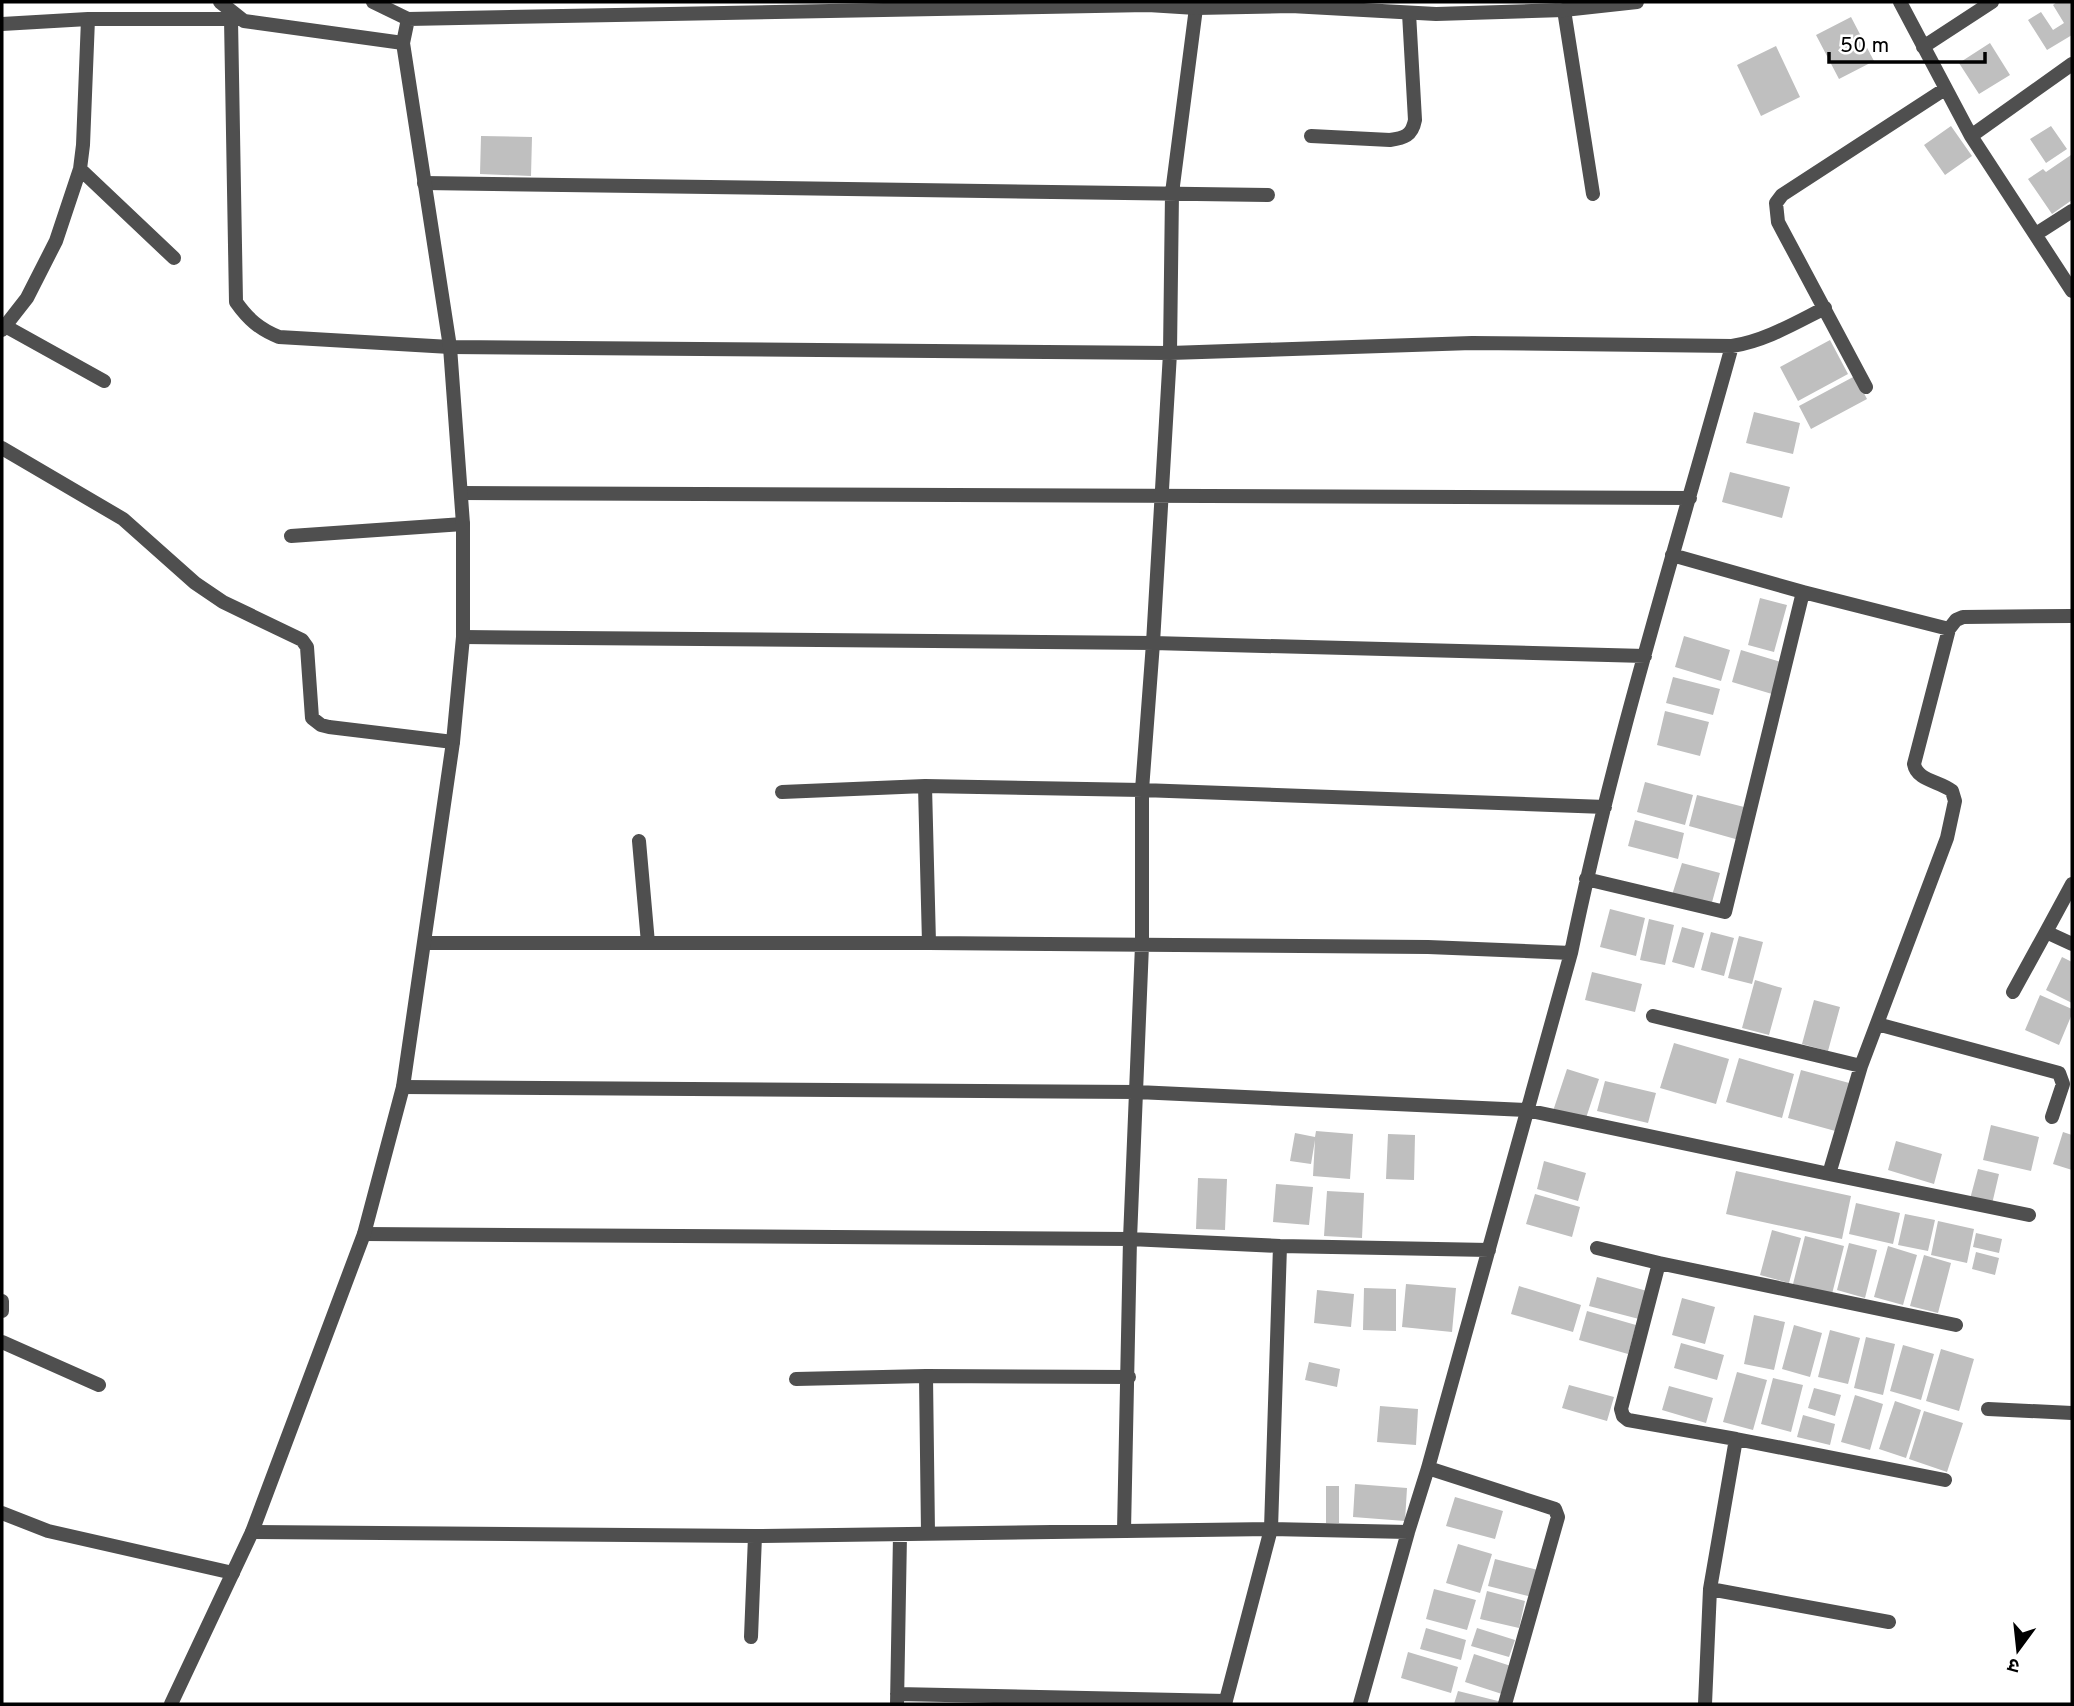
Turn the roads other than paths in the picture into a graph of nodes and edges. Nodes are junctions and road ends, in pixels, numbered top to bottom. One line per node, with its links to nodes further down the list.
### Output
1 (220, 2): 15 (street)
2 (373, 2): 16 (street)
3 (1637, 2): 9 (street)
4 (1900, 2): 19 (street)
5 (1992, 2): 19 (street)
6 (1148, 3): 7 (street); 10 (street)
7 (987, 4): 16 (street)
8 (1291, 4): 10 (street); 13 (street)
9 (1587, 5): 12 (street)
10 (1196, 8): 26 (street)
11 (1434, 8): 12 (street); 13 (street)
12 (1564, 10): 27 (street)
13 (1409, 13): 23 (street)
14 (89, 19): 15 (street); 17 (street); 24 (street)
15 (235, 19): 18 (street); 36 (street)
16 (408, 19): 18 (street)
17 (2, 23)
18 (403, 43): 25 (street)
19 (1923, 47): 21 (street)
20 (2072, 64): 22 (street)
21 (1945, 89): 22 (street); 33 (street)
22 (1971, 135): 30 (street)
23 (1311, 136)
24 (80, 169): 31 (street); 34 (street)
25 (424, 183): 26 (street); 36 (street)
26 (1172, 193): 28 (street); 37 (street)
27 (1593, 194)
28 (1268, 195)
29 (2072, 211): 30 (street)
30 (2036, 234): 32 (street)
31 (174, 258)
32 (2072, 291)
33 (1825, 308): 35 (street); 39 (street)
34 (3, 328): 38 (street)
35 (1732, 346): 37 (street); 43 (street)
36 (450, 348): 37 (street); 41 (street)
37 (1170, 352): 42 (street)
38 (104, 381)
39 (1866, 387)
40 (2, 448): 53 (street)
41 (461, 493): 42 (street); 44 (street)
42 (1162, 494): 43 (street); 51 (street)
43 (1690, 498): 46 (street)
44 (463, 524): 45 (street); 50 (street)
45 (291, 536)
46 (1672, 555): 47 (street); 52 (street)
47 (1804, 592): 49 (street); 59 (street)
48 (2072, 616): 49 (street)
49 (1949, 629): 70 (street)
50 (463, 637): 51 (street); 53 (street)
51 (1153, 643): 52 (street); 55 (street)
52 (1645, 656): 57 (street)
53 (453, 742): 62 (street)
54 (925, 786): 55 (street); 56 (street); 64 (street)
55 (1142, 790): 57 (street); 66 (street)
56 (782, 792)
57 (1605, 807): 59 (street)
58 (639, 841): 63 (street)
59 (1586, 879): 67 (street)
60 (2072, 884): 61 (street)
61 (2046, 932): 65 (street); 68 (street)
62 (425, 943): 63 (street); 72 (street)
63 (648, 943): 64 (street)
64 (929, 943): 66 (street)
65 (2072, 944)
66 (1142, 946): 67 (street); 73 (street)
67 (1571, 953): 74 (street)
68 (2013, 992)
69 (1653, 1016): 71 (street)
70 (1877, 1024): 71 (street); 75 (street)
71 (1861, 1066): 76 (street)
72 (403, 1087): 73 (street); 78 (street)
73 (1137, 1092): 74 (street); 79 (street)
74 (1526, 1110): 76 (street); 82 (street)
75 (2052, 1117)
76 (1829, 1174): 77 (street)
77 (2029, 1215)
78 (364, 1234): 79 (street); 100 (street)
79 (1130, 1239): 80 (street); 89 (street)
80 (1280, 1246): 82 (street); 98 (street)
81 (1597, 1248): 83 (street)
82 (1489, 1250): 95 (street)
83 (1659, 1263): 86 (street); 94 (street)
84 (2, 1301): 85 (street)
85 (2, 1311)
86 (1956, 1325)
87 (2, 1342): 91 (street)
88 (926, 1376): 89 (street); 90 (street); 102 (street)
89 (1129, 1377): 99 (street)
90 (796, 1379)
91 (99, 1385)
92 (1988, 1409): 93 (street)
93 (2072, 1413)
94 (1736, 1439): 96 (street); 106 (street)
95 (1428, 1468): 101 (street); 113 (street)
96 (1945, 1480)
97 (2, 1513): 105 (street)
98 (1271, 1529): 99 (street); 101 (street); 110 (street)
99 (1124, 1531): 102 (street)
100 (252, 1532): 104 (street); 105 (street)
101 (1408, 1532): 112 (street)
102 (928, 1533): 103 (street)
103 (900, 1535): 104 (street); 109 (street)
104 (755, 1536): 108 (street)
105 (233, 1573): 111 (street)
106 (1710, 1589): 107 (street); 114 (street)
107 (1889, 1622)
108 (751, 1637)
109 (897, 1699): 110 (street)
110 (1225, 1702)
111 (172, 1704)
112 (1360, 1704)
113 (1505, 1704)
114 (1705, 1704)

